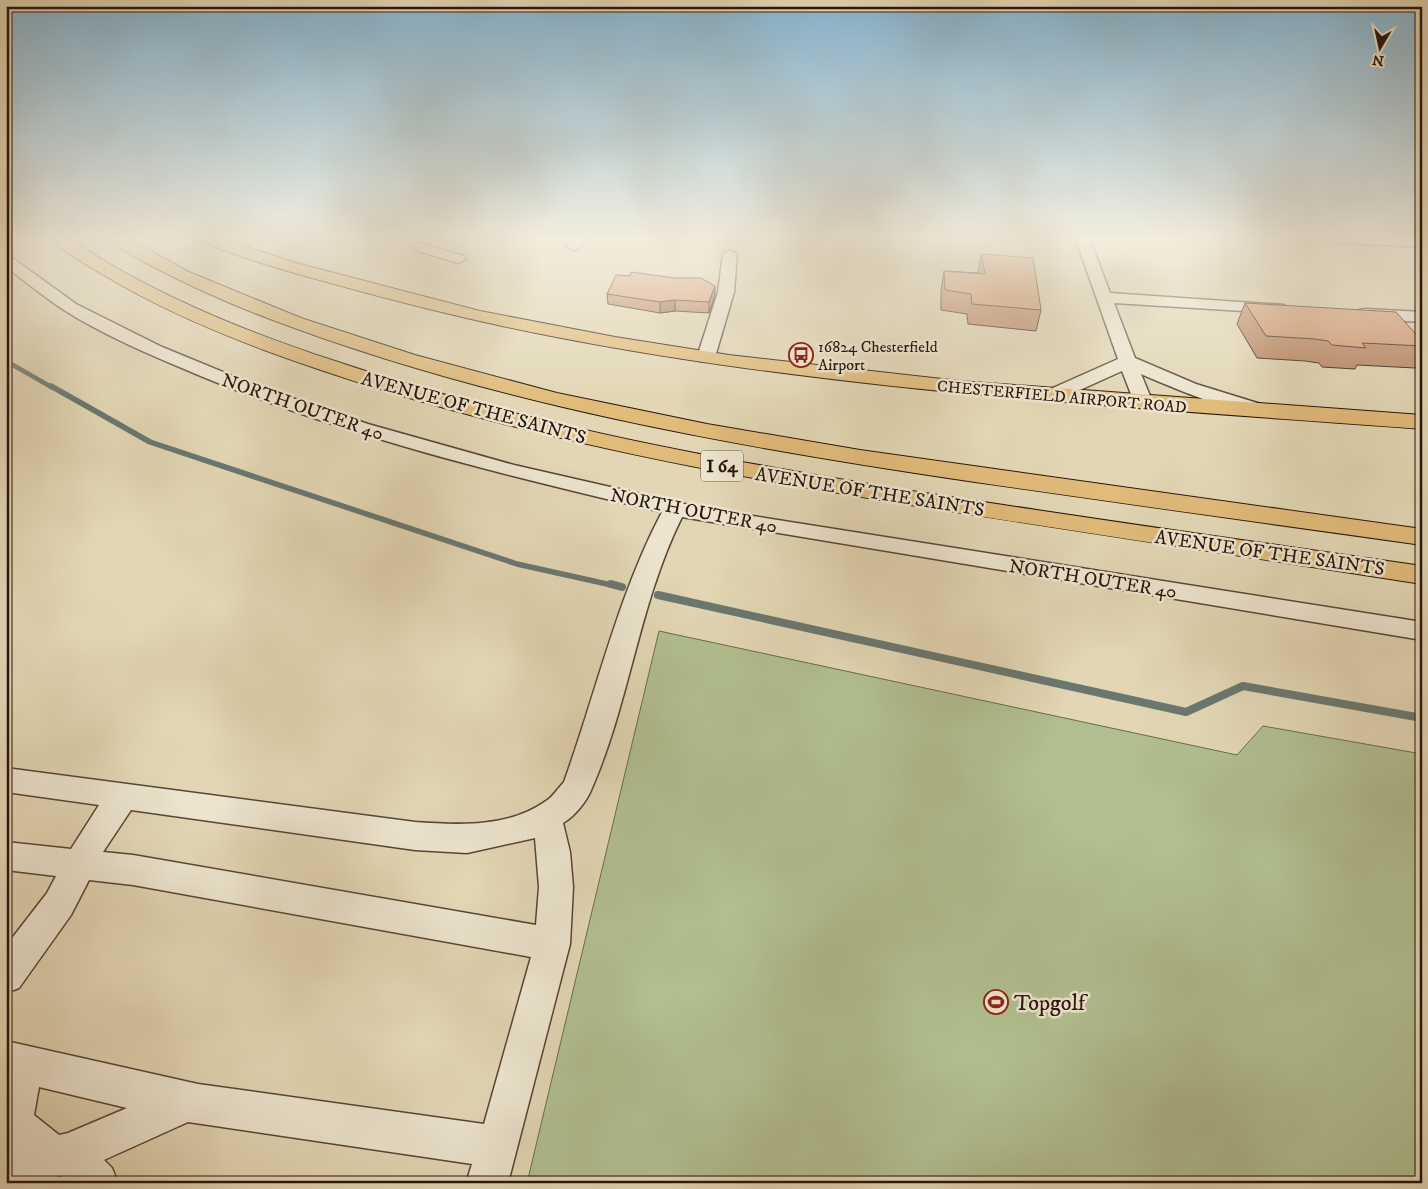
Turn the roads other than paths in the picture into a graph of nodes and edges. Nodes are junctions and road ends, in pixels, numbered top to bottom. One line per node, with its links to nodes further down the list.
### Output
1 (50, 292): 17 (street, NORTH OUTER 40)
2 (149, 292): 19 (main road, AVENUE OF THE SAINTS / I 64)
3 (224, 292): 18 (main road, AVENUE OF THE SAINTS / I 64)
4 (385, 292): 11 (main road, CHESTERFIELD AIRPORT ROAD)
5 (724, 292): 11 (street)
6 (1102, 292): 7 (street)
7 (1104, 297): 8 (street); 12 (street)
8 (1295, 309)
9 (1347, 313): 10 (street)
10 (1422, 317)
11 (706, 357): 13 (main road, CHESTERFIELD AIRPORT ROAD)
12 (1128, 361): 13 (street); 14 (street); 15 (street)
13 (1053, 395): 14 (main road, CHESTERFIELD AIRPORT ROAD)
14 (1143, 403): 15 (main road, CHESTERFIELD AIRPORT ROAD)
15 (1260, 410): 16 (main road, CHESTERFIELD AIRPORT ROAD)
16 (1422, 422)
17 (675, 508): 20 (street, NORTH OUTER 40); 23 (street)
18 (1422, 537)
19 (1422, 575)
20 (1422, 631)
21 (6, 780): 22 (street)
22 (122, 797): 23 (street); 25 (street)
23 (546, 817): 26 (street)
24 (6, 856): 25 (street)
25 (80, 865): 26 (street); 27 (street)
26 (552, 944): 32 (street)
27 (6, 976)
28 (15, 1062): 29 (street); 31 (street)
29 (188, 1102): 31 (street); 32 (street)
30 (6, 1164): 31 (street)
31 (72, 1164)
32 (492, 1165)

